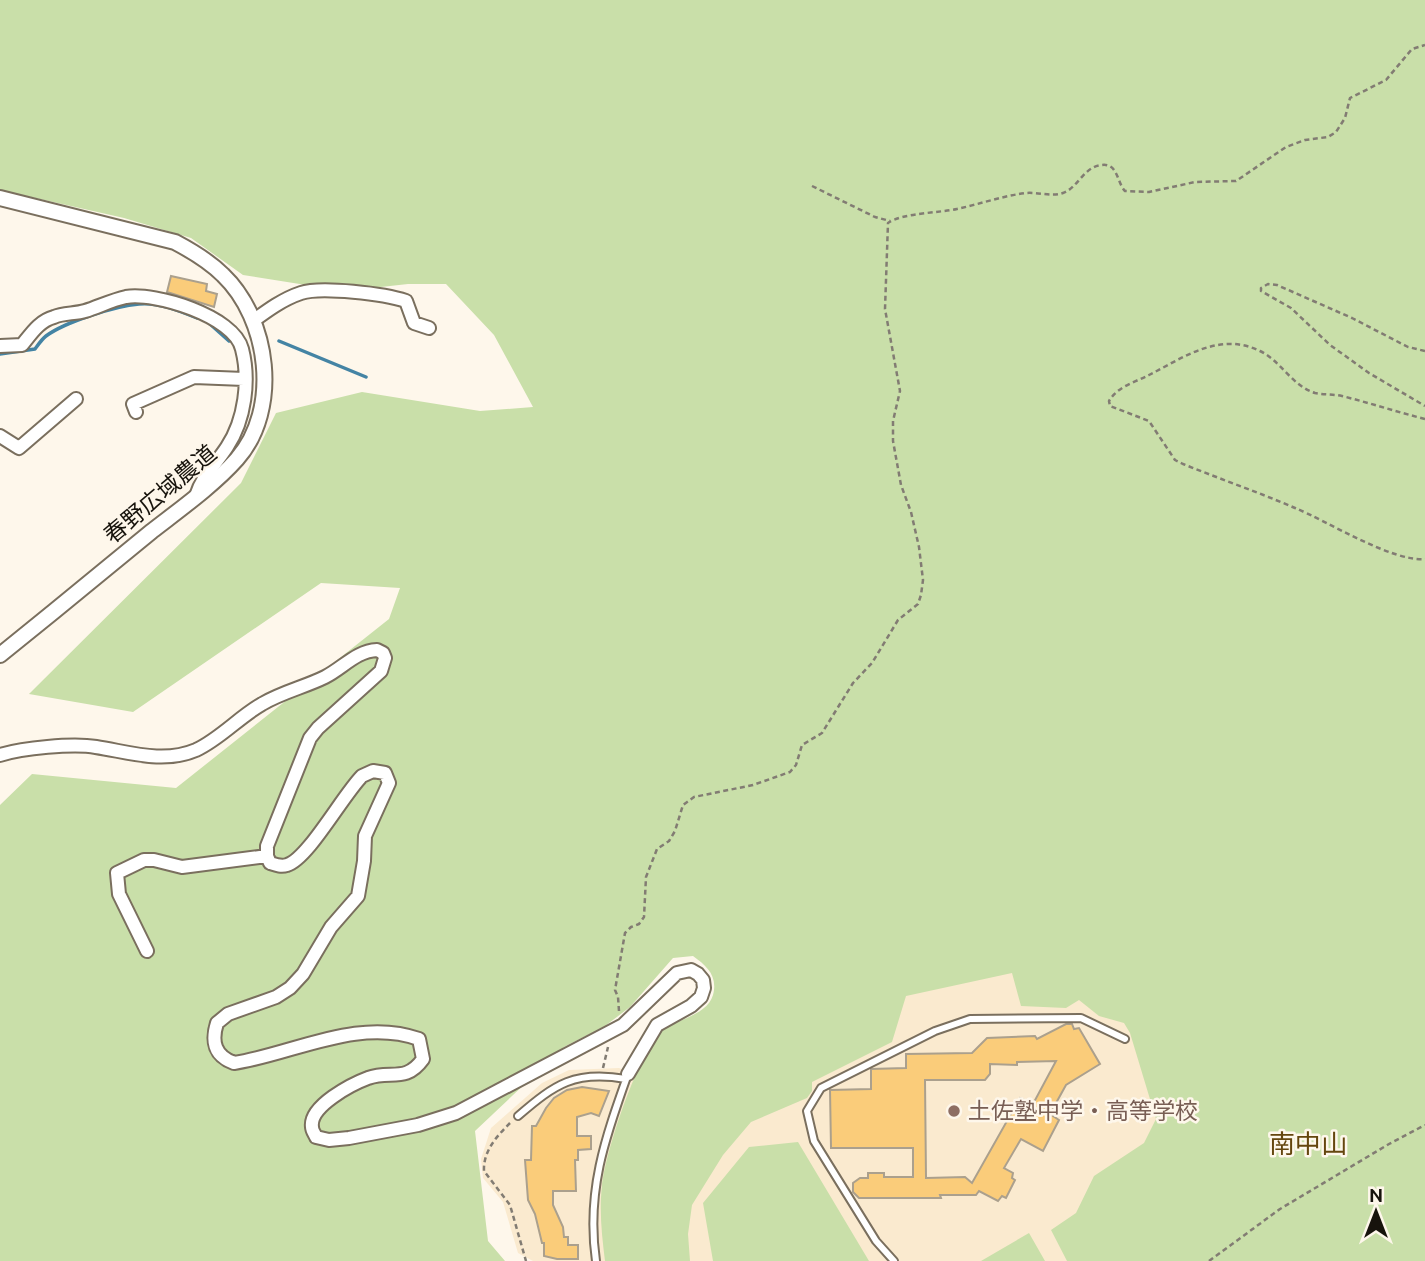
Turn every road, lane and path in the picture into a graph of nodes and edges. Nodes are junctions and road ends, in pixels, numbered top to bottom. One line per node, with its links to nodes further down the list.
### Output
1 (1425, 45): 4 (path)
2 (812, 186): 4 (path)
3 (0, 198): 5 (street, 春野広域農道)
4 (890, 222): 21 (path)
5 (253, 321): 6 (street); 15 (street, 春野広域農道)
6 (429, 328)
7 (0, 346): 9 (street)
8 (1425, 351): 11 (path)
9 (244, 379): 12 (street); 15 (street)
10 (76, 399): 14 (street)
11 (1425, 406)
12 (136, 412)
13 (1425, 419): 16 (path)
14 (0, 436)
15 (196, 496): 17 (street, 春野広域農道)
16 (1425, 559)
17 (0, 655)
18 (0, 755): 19 (street)
19 (267, 856): 20 (street); 25 (street)
20 (147, 951)
21 (619, 1015)
22 (1125, 1039): 30 (lane)
23 (610, 1040): 24 (path)
24 (600, 1076): 25 (lane); 26 (lane)
25 (627, 1077): 29 (lane)
26 (518, 1116): 28 (path)
27 (1425, 1125): 31 (path)
28 (526, 1261)
29 (596, 1261)
30 (894, 1261)
31 (1209, 1261)

